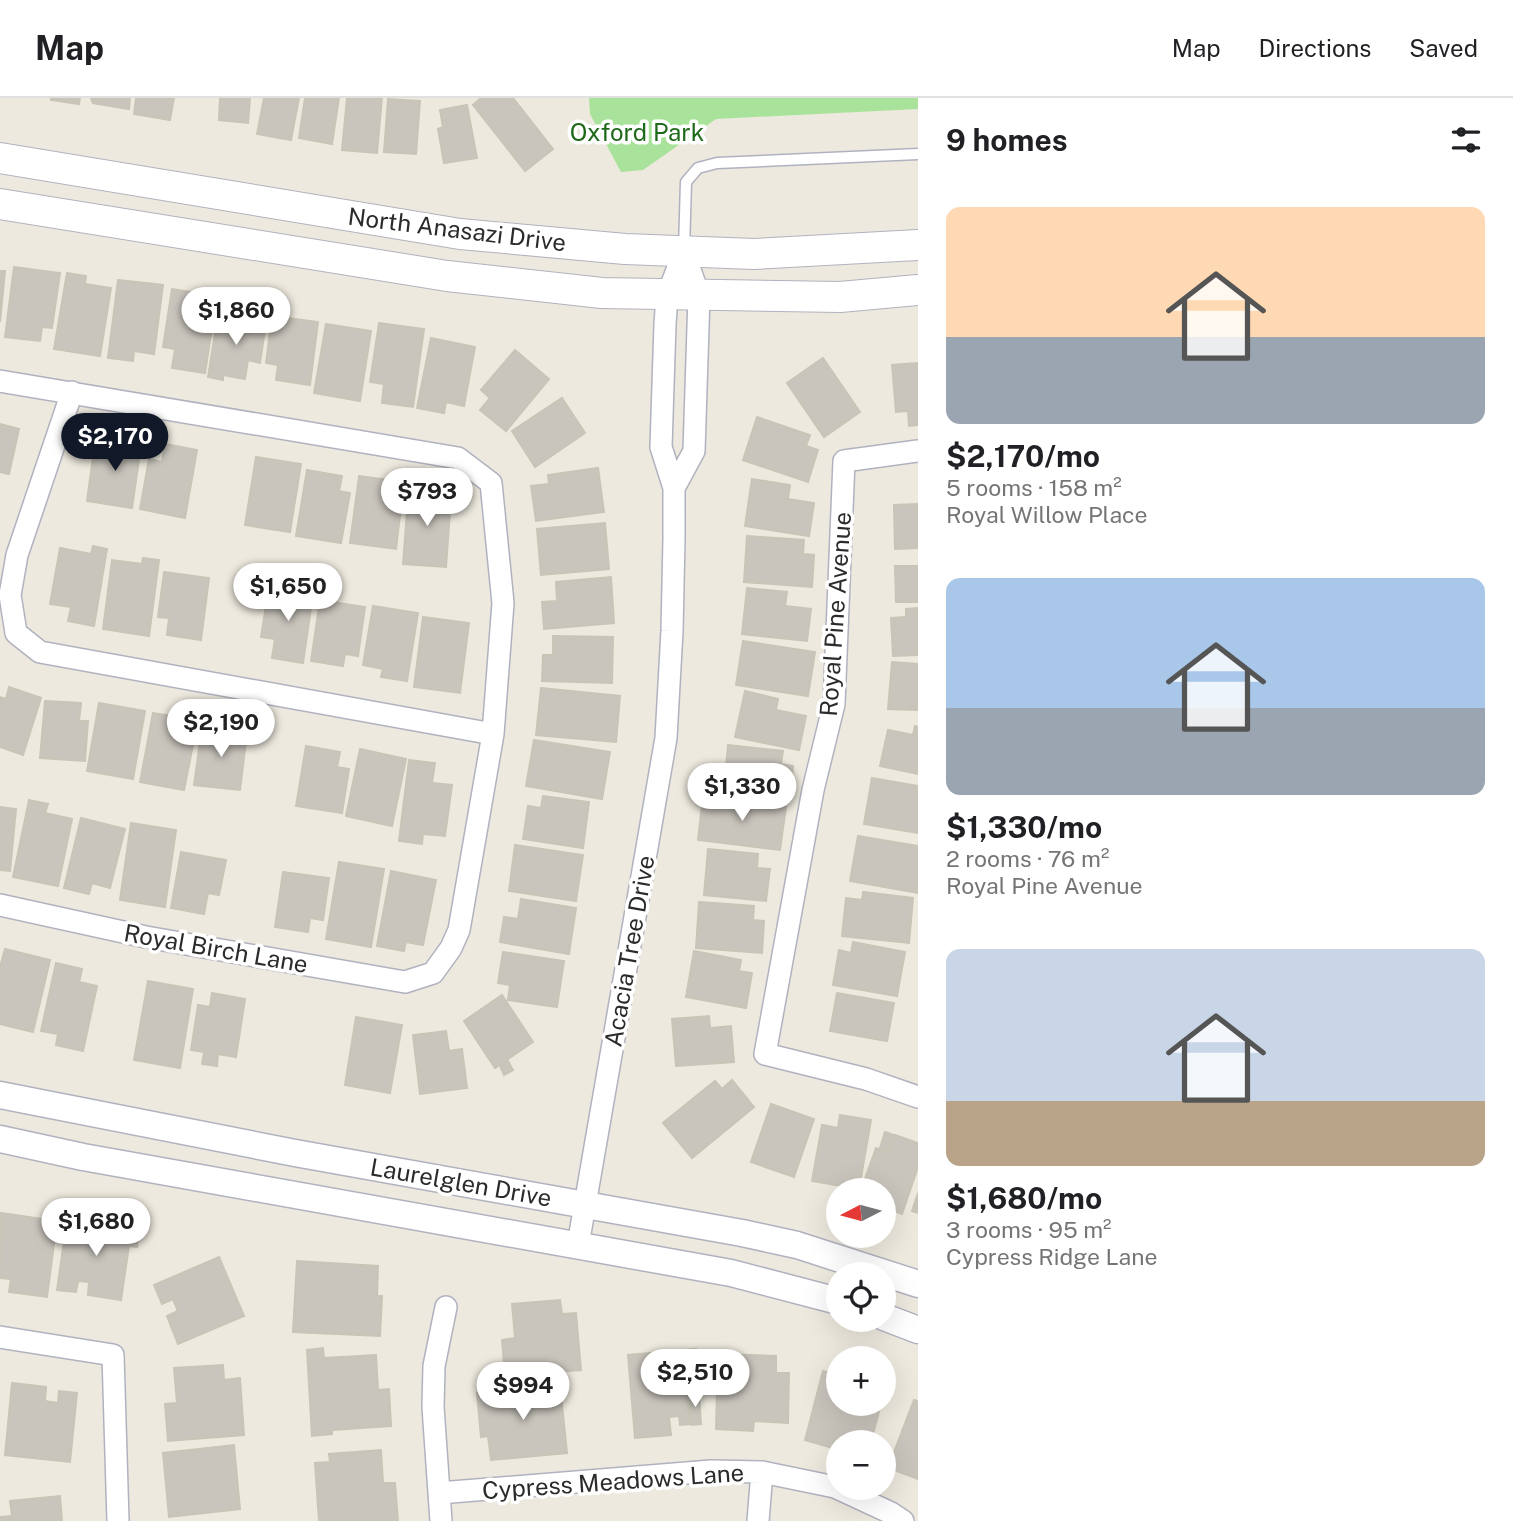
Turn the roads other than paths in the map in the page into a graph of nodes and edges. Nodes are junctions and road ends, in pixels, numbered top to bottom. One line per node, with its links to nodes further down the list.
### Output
1 (918, 154): 5 (lane)
2 (0, 158): 5 (main road, North Anasazi Drive)
3 (0, 204): 7 (main road, North Anasazi Drive)
4 (918, 245): 5 (main road, North Anasazi Drive)
5 (684, 252): 7 (street, Acacia Tree Drive); 8 (street, Acacia Tree Drive)
6 (918, 290): 8 (main road, North Anasazi Drive)
7 (667, 296): 8 (main road, North Anasazi Drive); 12 (street, Acacia Tree Drive)
8 (699, 296): 12 (street, Acacia Tree Drive)
9 (0, 381): 10 (street)
10 (72, 392): 13 (street); 13 (street)
11 (918, 452): 16 (street, Royal Pine Avenue)
12 (674, 488): 18 (street, Acacia Tree Drive)
13 (493, 734): 14 (street, Royal Birch Lane)
14 (0, 905)
15 (0, 1095): 18 (street, Laurelglen Drive)
16 (918, 1097)
17 (0, 1139): 19 (street, Laurelglen Drive)
18 (585, 1203): 19 (street, Acacia Tree Drive); 20 (street, Laurelglen Drive)
19 (578, 1245): 21 (street, Laurelglen Drive)
20 (918, 1284)
21 (826, 1298)
22 (446, 1307): 27 (street)
23 (896, 1321): 24 (street)
24 (918, 1329)
25 (0, 1336): 28 (street)
26 (762, 1472): 27 (street, Cypress Meadows Lane); 30 (street); 31 (street, Cypress Meadows Lane)
27 (439, 1493): 29 (street)
28 (118, 1521)
29 (442, 1521)
30 (758, 1521)
31 (904, 1521)

